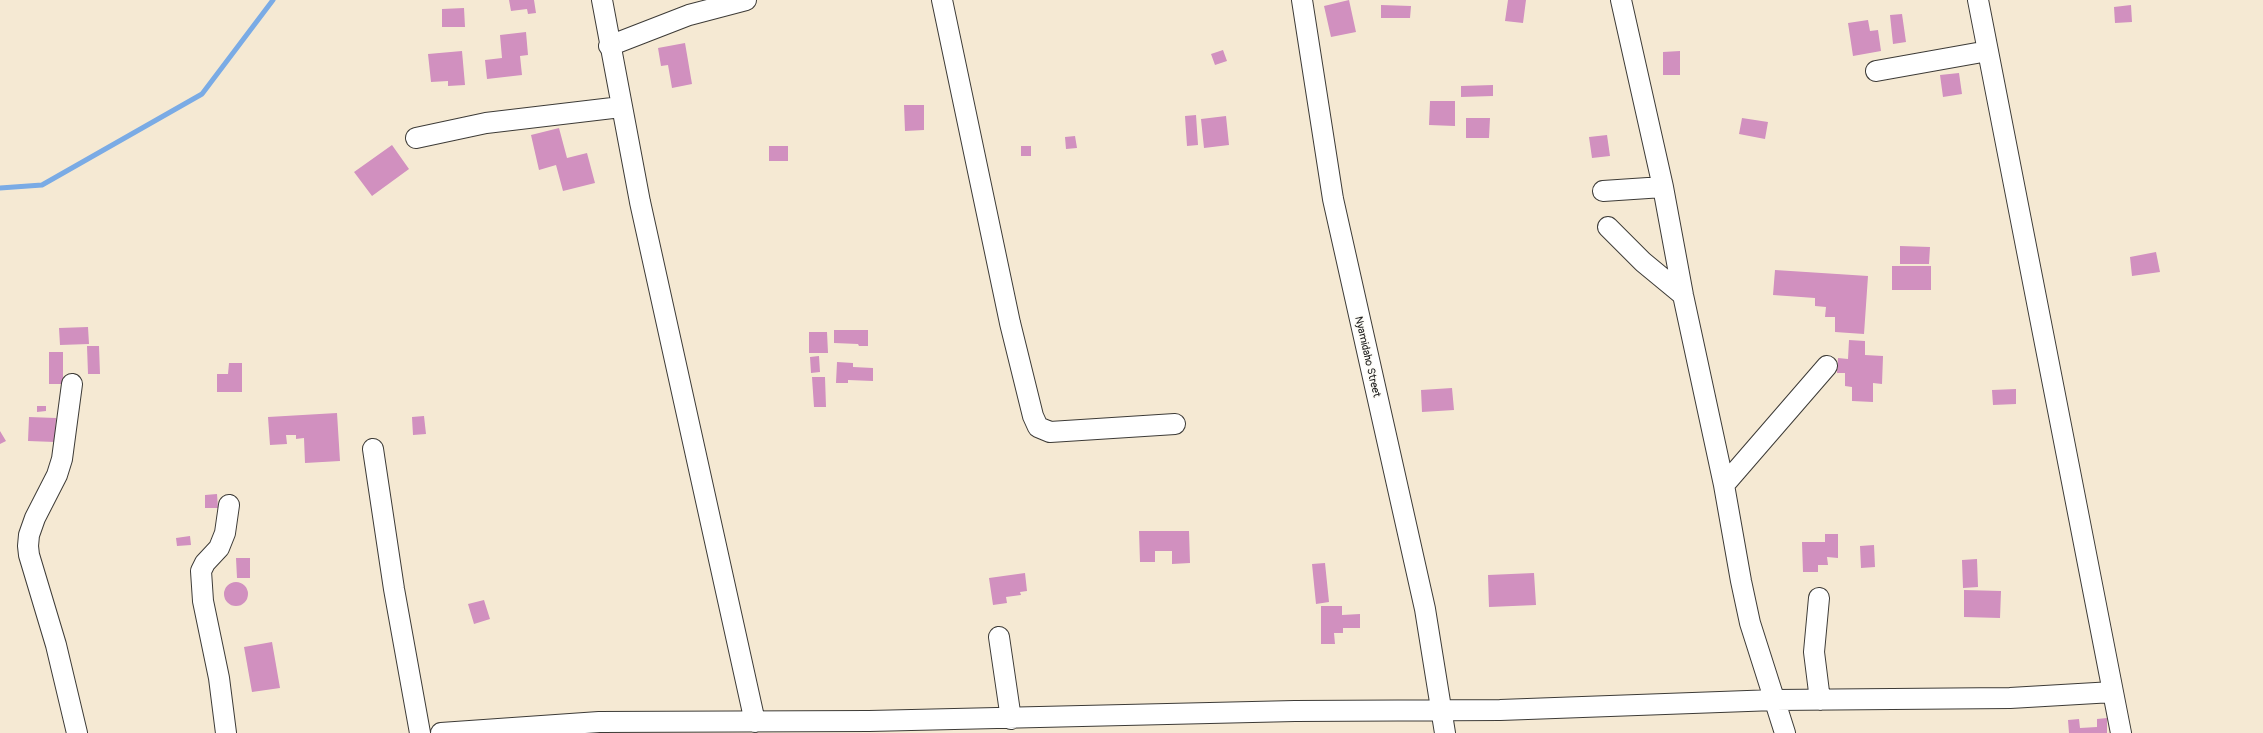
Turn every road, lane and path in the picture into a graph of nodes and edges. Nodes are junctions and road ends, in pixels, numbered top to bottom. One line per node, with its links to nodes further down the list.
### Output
1 (602, 0): 7 (street)
2 (746, 0): 7 (street)
3 (942, 0): 18 (street)
4 (1302, 0): 27 (street, Nyamidaho Street)
5 (1621, 0): 12 (street)
6 (1978, 0): 8 (street)
7 (609, 46): 10 (street)
8 (1988, 51): 9 (street); 24 (street)
9 (1876, 71)
10 (621, 107): 11 (street); 29 (street)
11 (416, 138)
12 (1663, 187): 13 (street); 15 (street)
13 (1603, 191)
14 (1608, 227): 15 (street)
15 (1683, 294): 20 (street)
16 (1827, 366): 20 (street)
17 (72, 384): 31 (street)
18 (1175, 424)
19 (373, 449): 33 (street)
20 (1724, 486): 25 (street)
21 (229, 505): 32 (street)
22 (1819, 598): 26 (street)
23 (1000, 637): 28 (street)
24 (2114, 692): 26 (street); 37 (street)
25 (1775, 700): 26 (street); 27 (street); 36 (street)
26 (1820, 700)
27 (1442, 711): 30 (street); 35 (street, Nyamidaho Street)
28 (1010, 719): 29 (street); 30 (street)
29 (756, 722): 34 (street)
30 (1098, 725)
31 (77, 733)
32 (226, 733)
33 (420, 733)
34 (441, 733)
35 (1445, 733)
36 (1785, 733)
37 (2122, 733)

